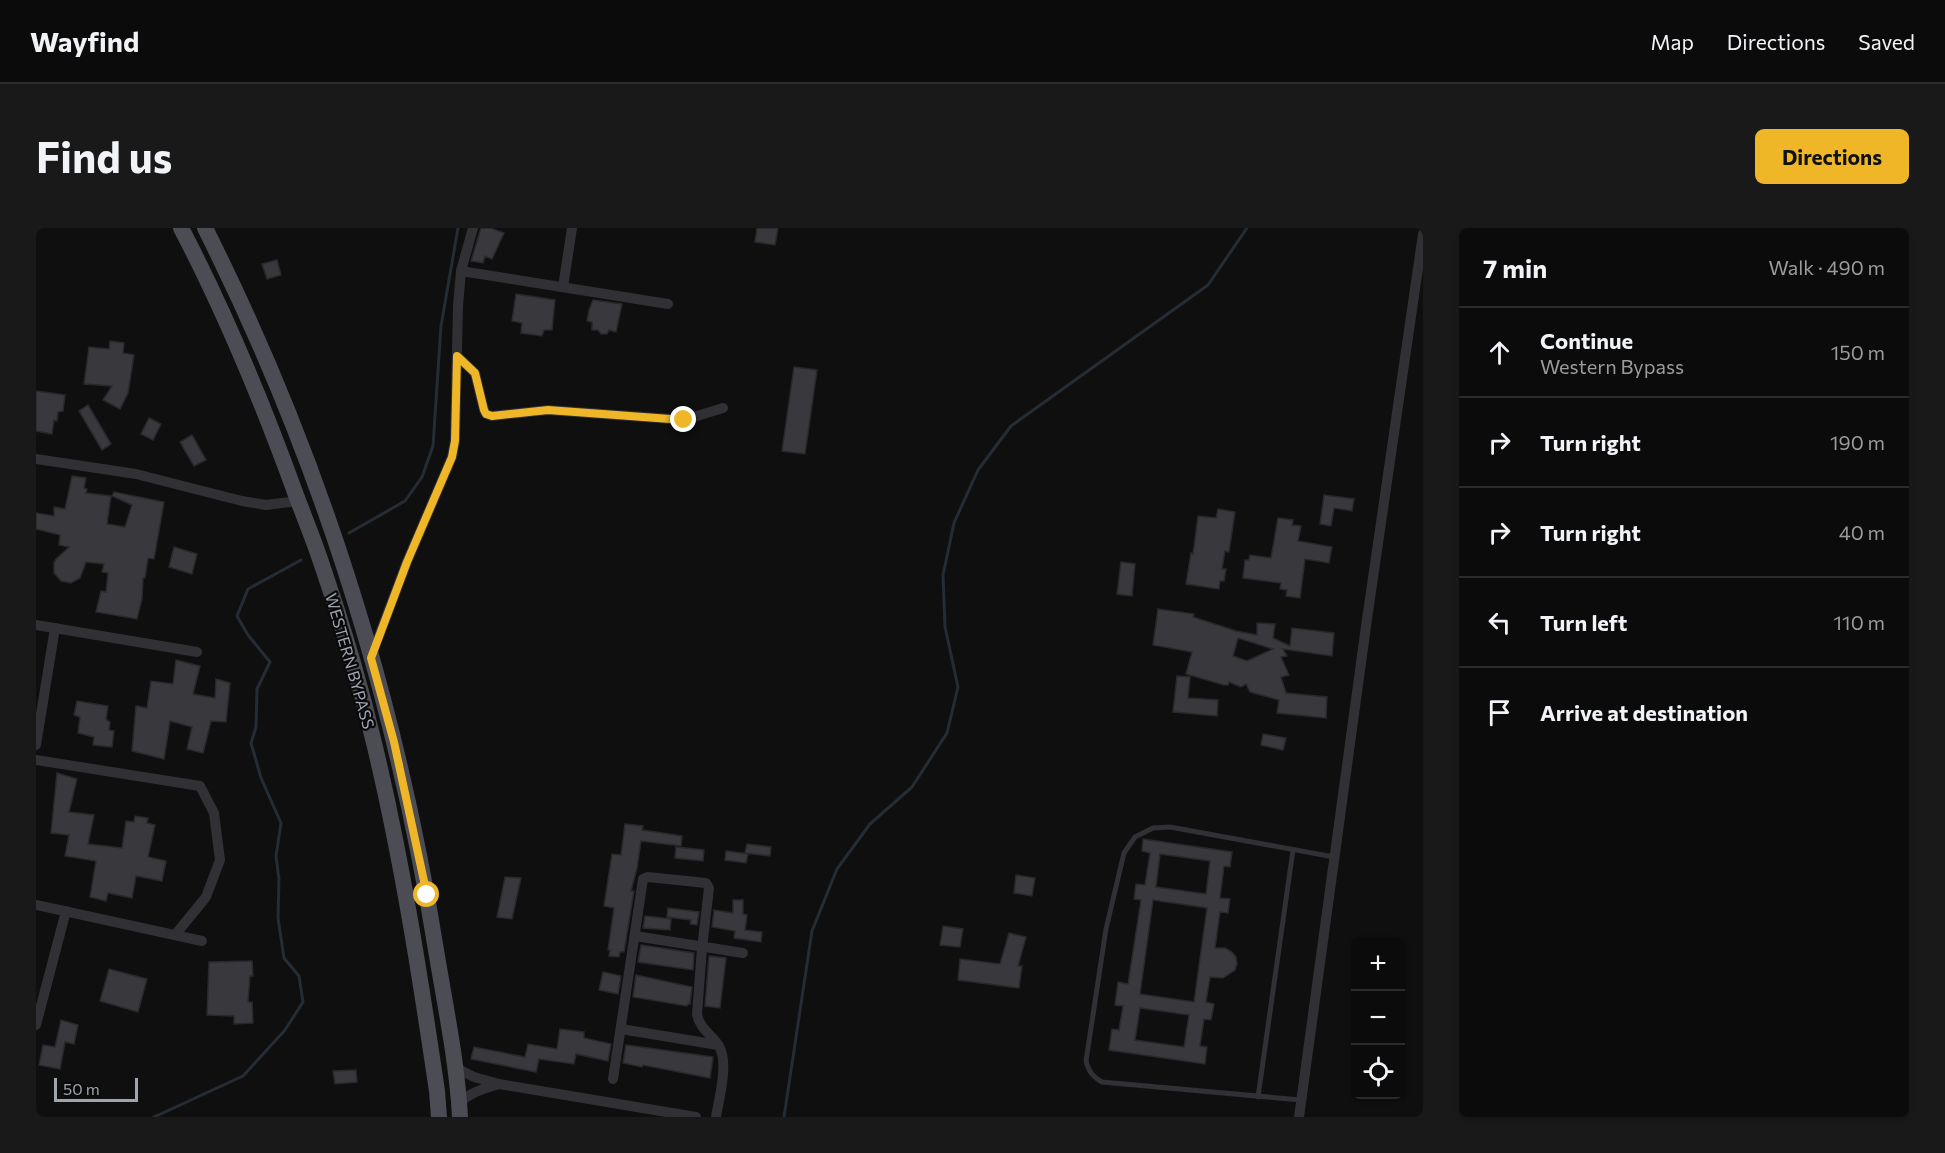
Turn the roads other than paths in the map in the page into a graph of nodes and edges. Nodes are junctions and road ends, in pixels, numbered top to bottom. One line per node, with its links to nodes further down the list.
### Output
1 (181, 228): 12 (main road, WESTERN BYPASS)
2 (205, 228): 16 (main road, WESTERN BYPASS)
3 (472, 228): 6 (street)
4 (572, 228): 7 (street)
5 (1423, 234): 20 (street)
6 (461, 271): 7 (street); 9 (street)
7 (564, 287): 8 (street)
8 (668, 304)
9 (457, 356): 10 (street); 16 (street)
10 (723, 408)
11 (36, 459): 12 (street)
12 (298, 501): 37 (main road, WESTERN BYPASS)
13 (36, 625): 14 (street)
14 (54, 628): 15 (street); 17 (street)
15 (197, 652)
16 (371, 658): 31 (main road, WESTERN BYPASS)
17 (36, 745)
18 (36, 760): 23 (street)
19 (1293, 850): 20 (lane); 34 (lane); 34 (lane)
20 (1334, 857): 35 (street)
21 (36, 905): 22 (street)
22 (66, 911): 23 (street); 28 (street)
23 (176, 935): 25 (street)
24 (635, 936): 26 (street); 26 (street); 29 (street)
25 (202, 941)
26 (702, 948): 27 (street); 30 (street)
27 (743, 953)
28 (36, 1025)
29 (621, 1029): 30 (street); 32 (street)
30 (718, 1045): 39 (street)
31 (454, 1067): 33 (street); 36 (main road, WESTERN BYPASS)
32 (613, 1080)
33 (499, 1084): 36 (street); 38 (street)
34 (1258, 1096): 35 (lane)
35 (1301, 1100): 40 (street)
36 (459, 1110)
37 (439, 1117)
38 (696, 1117)
39 (716, 1117)
40 (1299, 1117)

